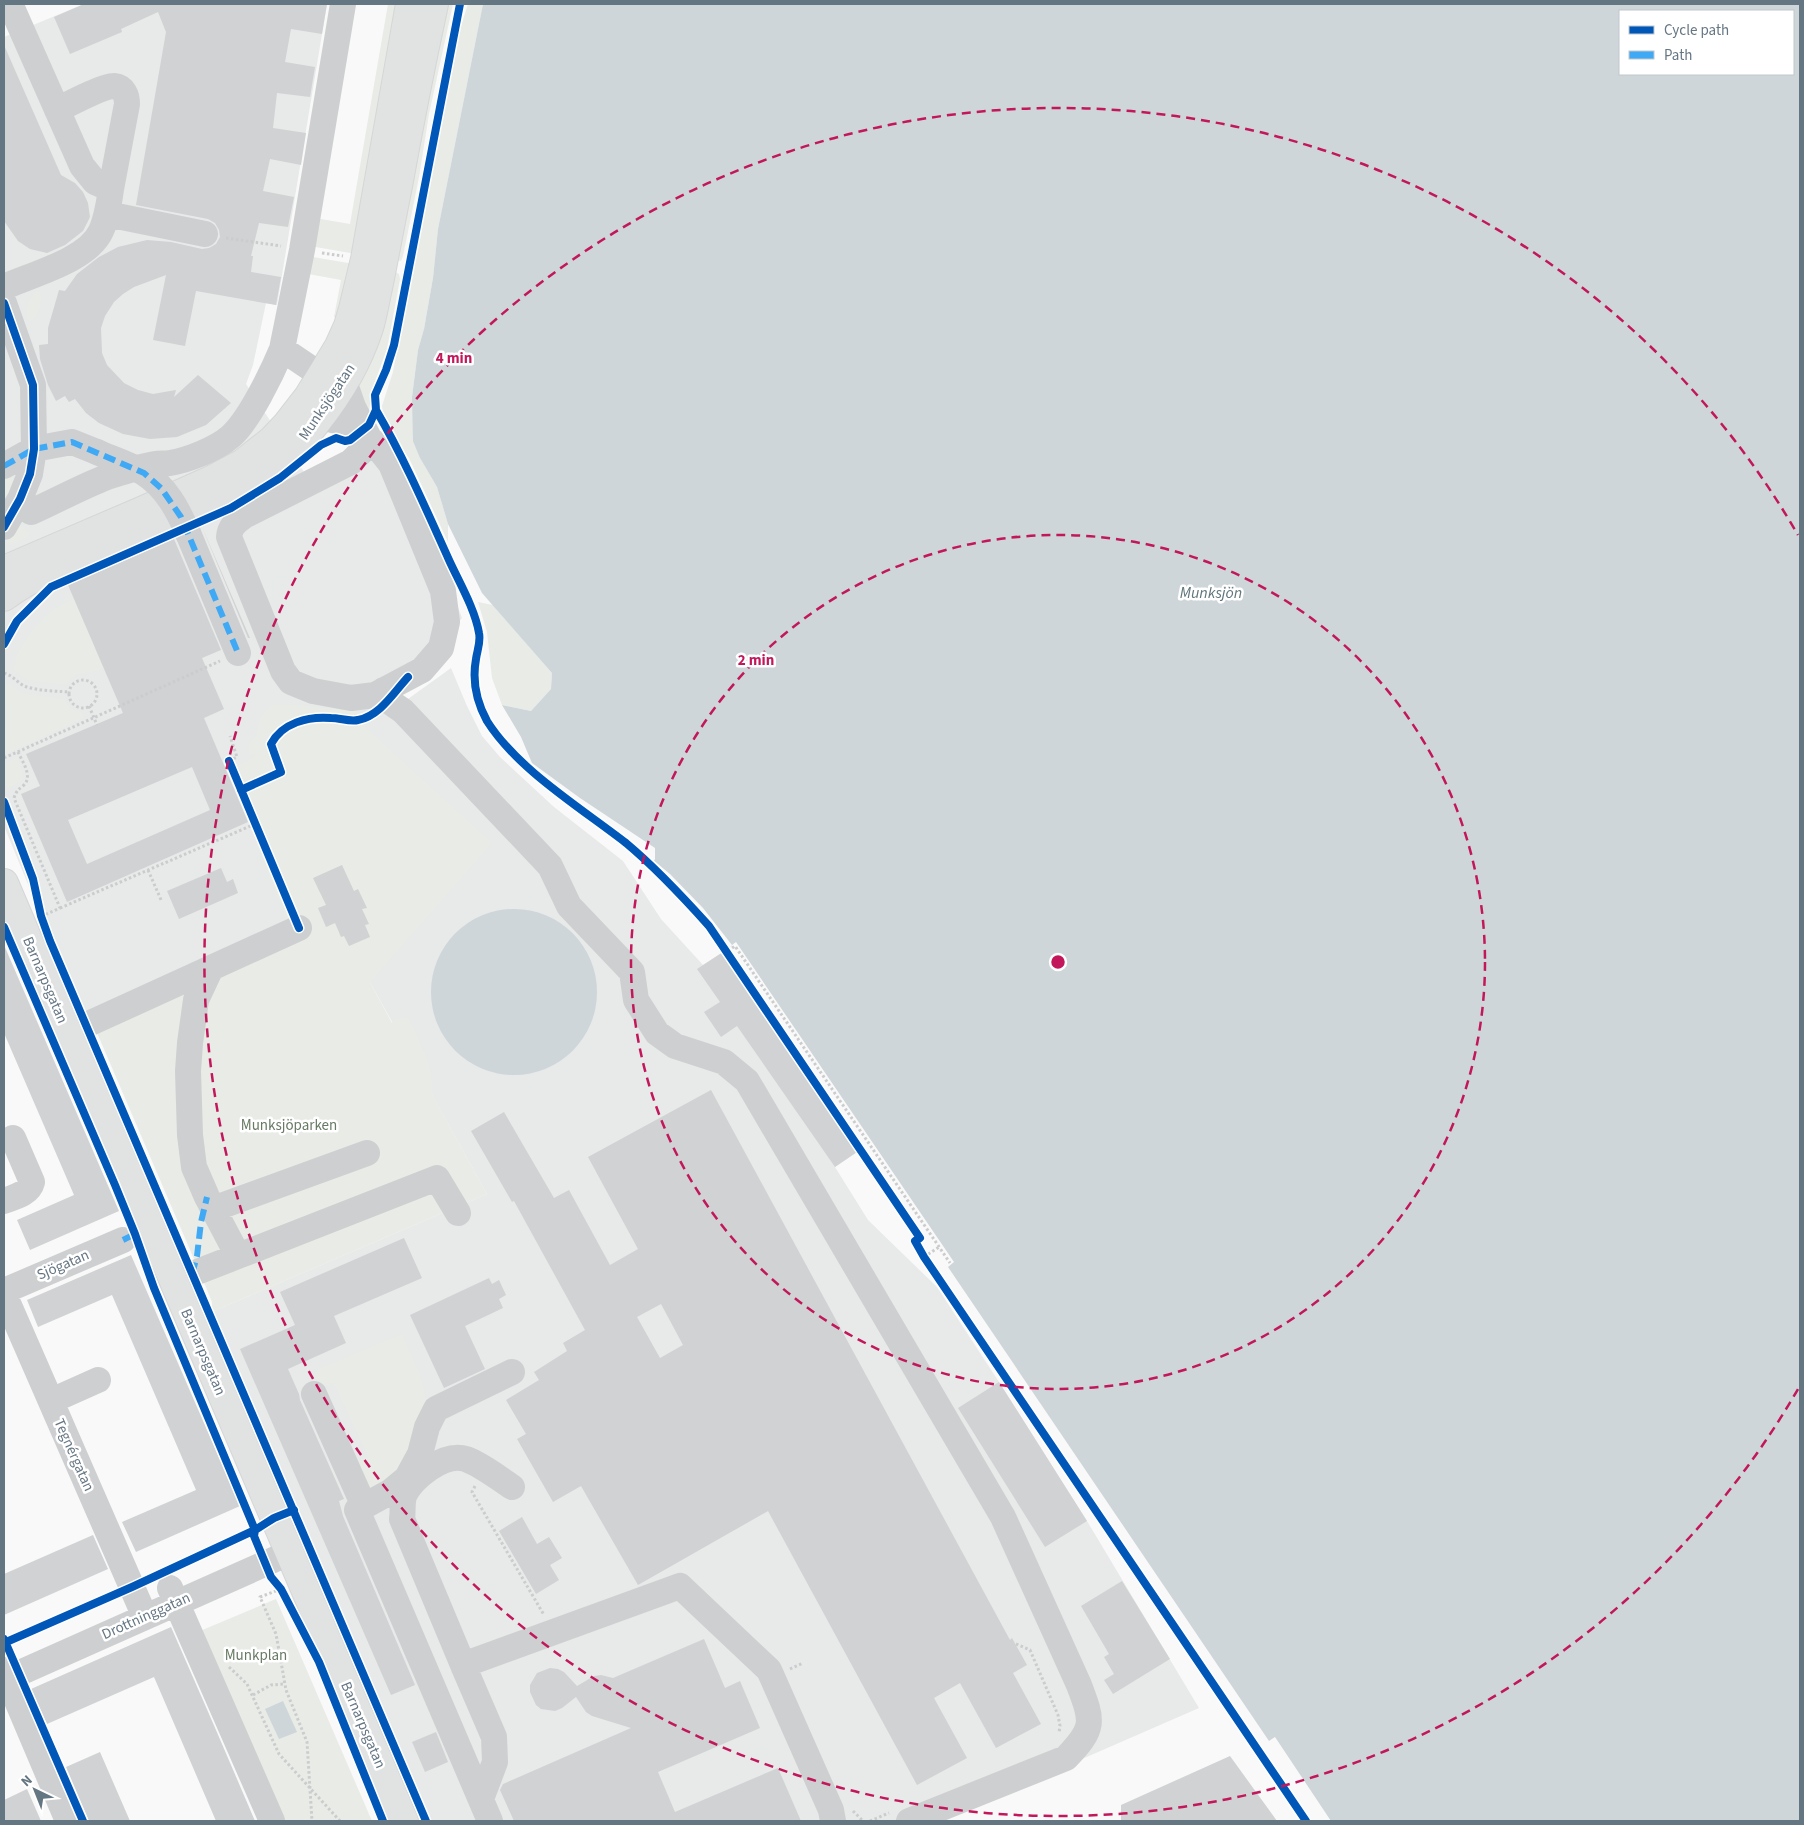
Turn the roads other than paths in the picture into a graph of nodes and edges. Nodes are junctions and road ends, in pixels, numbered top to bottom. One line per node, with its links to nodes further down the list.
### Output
1 (343, 4): 10 (street)
2 (410, 4): 11 (main road, Munksjögatan)
3 (434, 4): 11 (main road, Munksjögatan)
4 (13, 8): 5 (street)
5 (57, 110): 6 (street); 6 (street)
6 (109, 202): 7 (street); 8 (street)
7 (205, 234)
8 (4, 287)
9 (4, 303): 14 (street)
10 (282, 349): 11 (street); 16 (street)
11 (333, 379): 12 (main road, Munksjögatan); 13 (street); 18 (main road, Munksjögatan)
12 (319, 418): 13 (street); 19 (main road, Munksjögatan)
13 (371, 440): 21 (street); 21 (street)
14 (34, 449): 15 (street); 17 (street); 20 (street, bridge)
15 (4, 466)
16 (31, 512)
17 (4, 527)
18 (4, 570)
19 (4, 597)
20 (238, 653)
21 (384, 690): 48 (street)
22 (4, 883): 33 (main road, Barnarpsgatan)
23 (299, 928): 24 (street)
24 (211, 968): 25 (street); 29 (street)
25 (86, 1025)
26 (13, 1138): 28 (street)
27 (367, 1152): 29 (street)
28 (4, 1201)
29 (213, 1209): 32 (street)
30 (458, 1214): 32 (street)
31 (123, 1240): 34 (street, Sjögatan)
32 (238, 1256): 33 (street)
33 (172, 1280): 41 (main road, Barnarpsgatan)
34 (4, 1292): 38 (street, Tegnérgatan)
35 (512, 1372): 40 (street)
36 (98, 1380): 38 (street)
37 (314, 1394): 40 (street)
38 (50, 1401): 43 (street, Tegnérgatan)
39 (512, 1486): 44 (street)
40 (364, 1506): 46 (street)
41 (286, 1546): 42 (street, Drottninggatan); 51 (main road, Barnarpsgatan)
42 (173, 1595): 43 (street, Drottninggatan); 50 (street)
43 (141, 1609): 45 (street, Drottninggatan)
44 (463, 1665): 46 (street); 47 (street)
45 (5, 1673): 49 (street)
46 (485, 1810)
47 (832, 1816)
48 (903, 1816)
49 (68, 1821)
50 (272, 1821)
51 (404, 1821)

